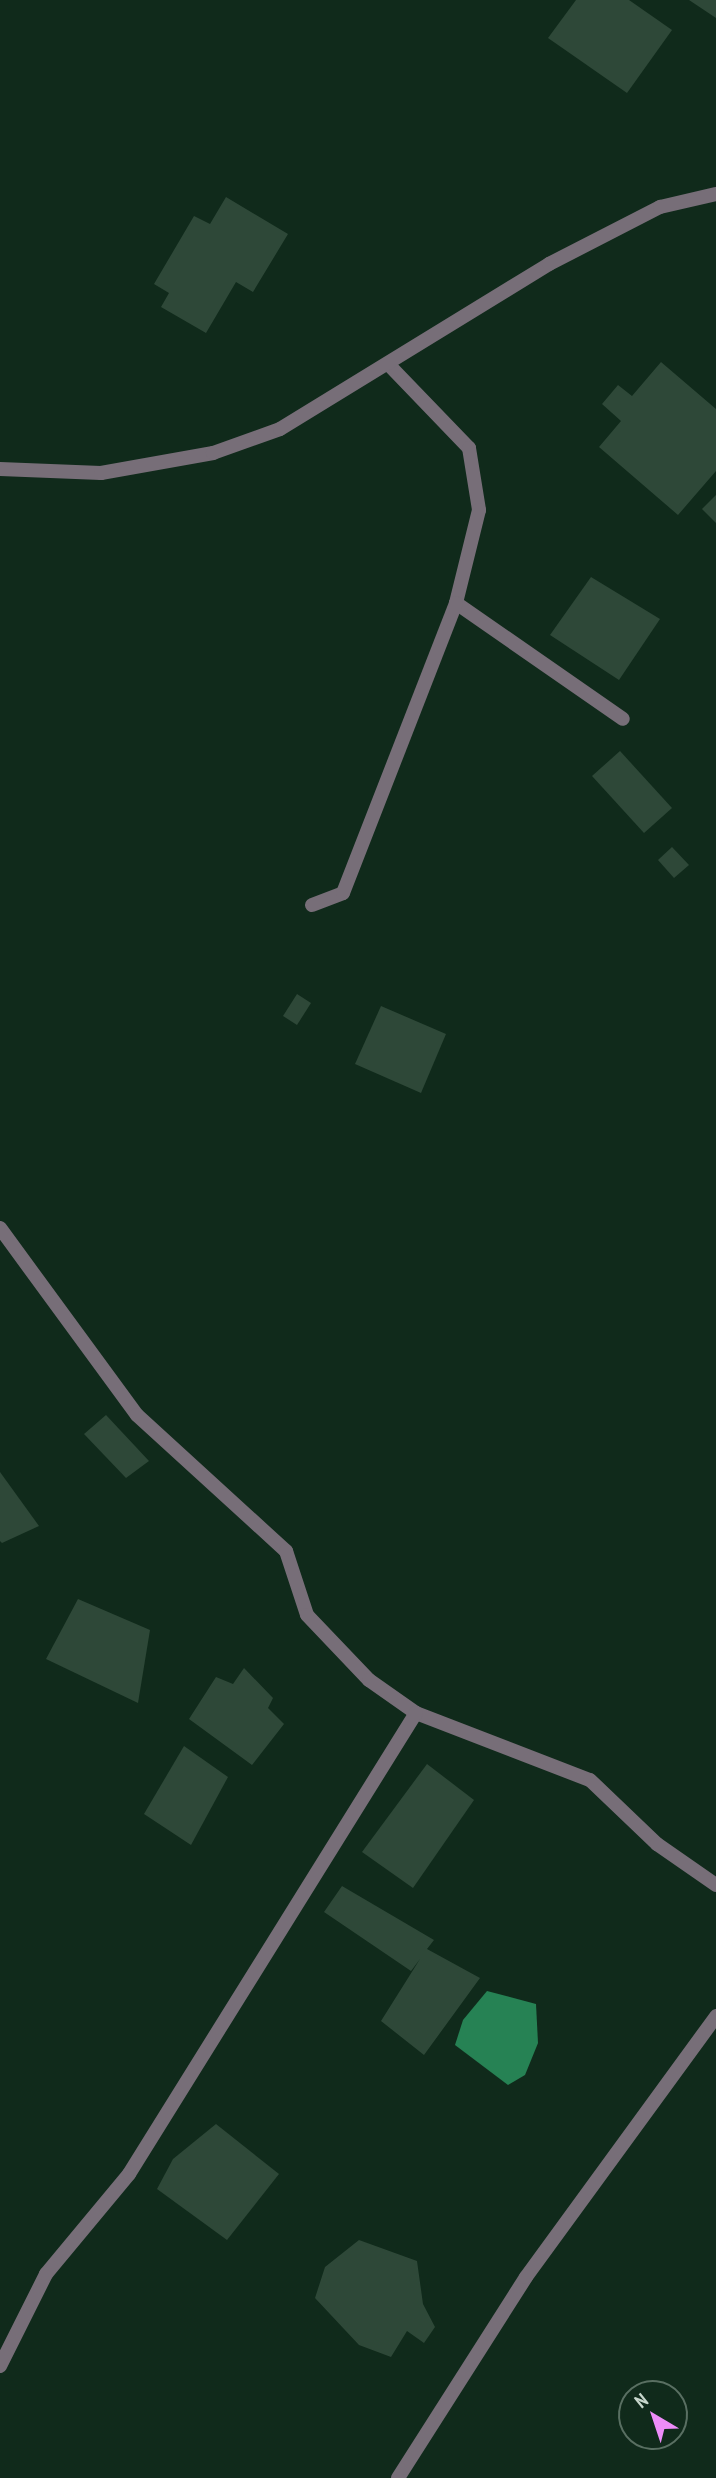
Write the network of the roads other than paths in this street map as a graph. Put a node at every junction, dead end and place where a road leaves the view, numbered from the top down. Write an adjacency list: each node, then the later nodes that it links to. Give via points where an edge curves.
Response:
1 (716, 194): 2 (street, via 660,207 549,264)
2 (390, 366): 3 (street, via 281,429 213,453 101,473); 4 (street, via 469,448 479,510)
3 (0, 469)
4 (456, 603): 5 (street); 6 (street, via 343,893)
5 (623, 719)
6 (312, 905)
7 (0, 1228): 8 (street, via 137,1415 286,1551 307,1615 369,1680)
8 (416, 1713): 9 (street, via 590,1780 657,1844); 11 (street, via 129,2174 46,2274)
9 (716, 1885)
10 (716, 2016): 12 (street, via 526,2277)
11 (0, 2366)
12 (398, 2478)

